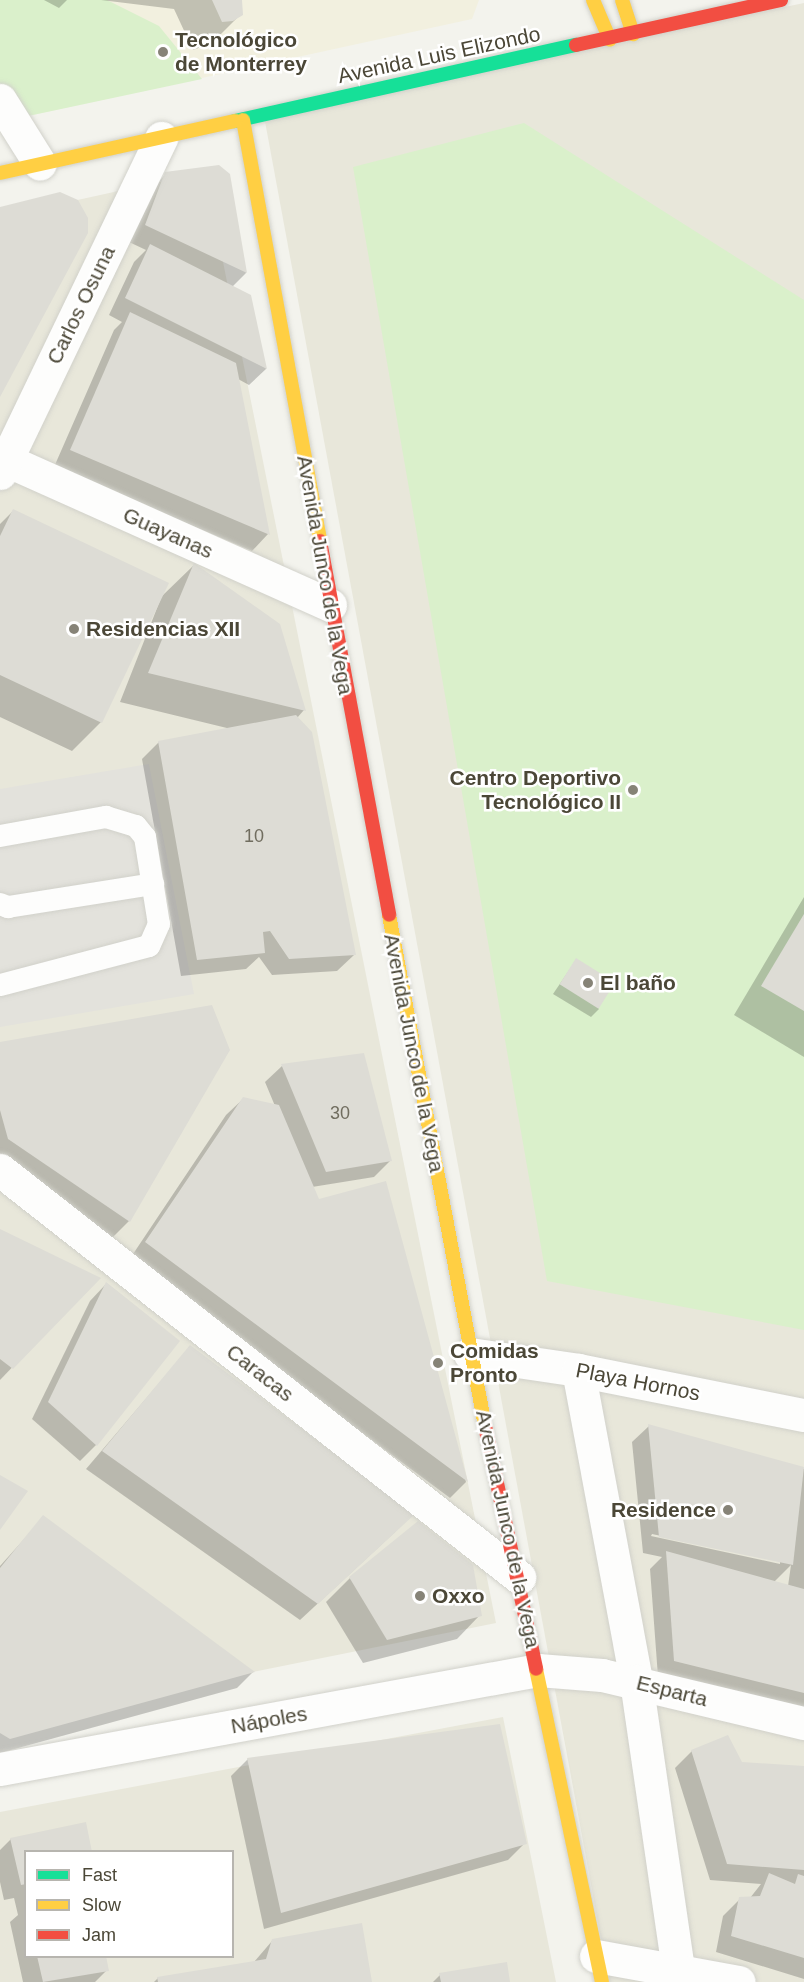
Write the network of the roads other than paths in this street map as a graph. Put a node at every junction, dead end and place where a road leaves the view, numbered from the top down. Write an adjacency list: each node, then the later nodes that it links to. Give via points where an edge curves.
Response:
1 (593, 0): 5 (street)
2 (622, 0): 4 (street)
3 (782, 0): 4 (street, Avenida Luis Elizondo)
4 (633, 34): 5 (street, Avenida Luis Elizondo)
5 (610, 40): 7 (street, Avenida Luis Elizondo)
6 (0, 99): 9 (street)
7 (243, 120): 8 (street, Avenida Luis Elizondo); 12 (street, Avenida Junco de la Vega)
8 (161, 138): 9 (street, Avenida Luis Elizondo); 11 (street, Carlos Osuna)
9 (40, 164): 10 (street, Avenida Luis Elizondo)
10 (0, 173)
11 (3, 466): 12 (street, Guayanas)
12 (330, 605): 18 (street, Avenida Junco de la Vega)
13 (0, 836): 14 (lane, via 106,817 123,820 145,837)
14 (153, 884): 15 (lane, via 8,906); 16 (lane, via 159,924 149,946)
15 (0, 904)
16 (0, 985)
17 (0, 1170): 21 (street, Caracas)
18 (470, 1354): 19 (street, Playa Hornos); 21 (street, Avenida Junco de la Vega)
19 (578, 1370): 20 (street, Playa Hornos); 23 (street)
20 (804, 1415)
21 (519, 1577): 22 (street, Avenida Junco de la Vega)
22 (538, 1670): 23 (street, Esparta); 25 (street, Nápoles); 26 (street, Avenida Junco de la Vega)
23 (636, 1681): 24 (street, Esparta); 27 (street)
24 (804, 1723)
25 (0, 1769)
26 (599, 1969): 27 (street)
27 (678, 1969): 28 (street)
28 (736, 1982)

